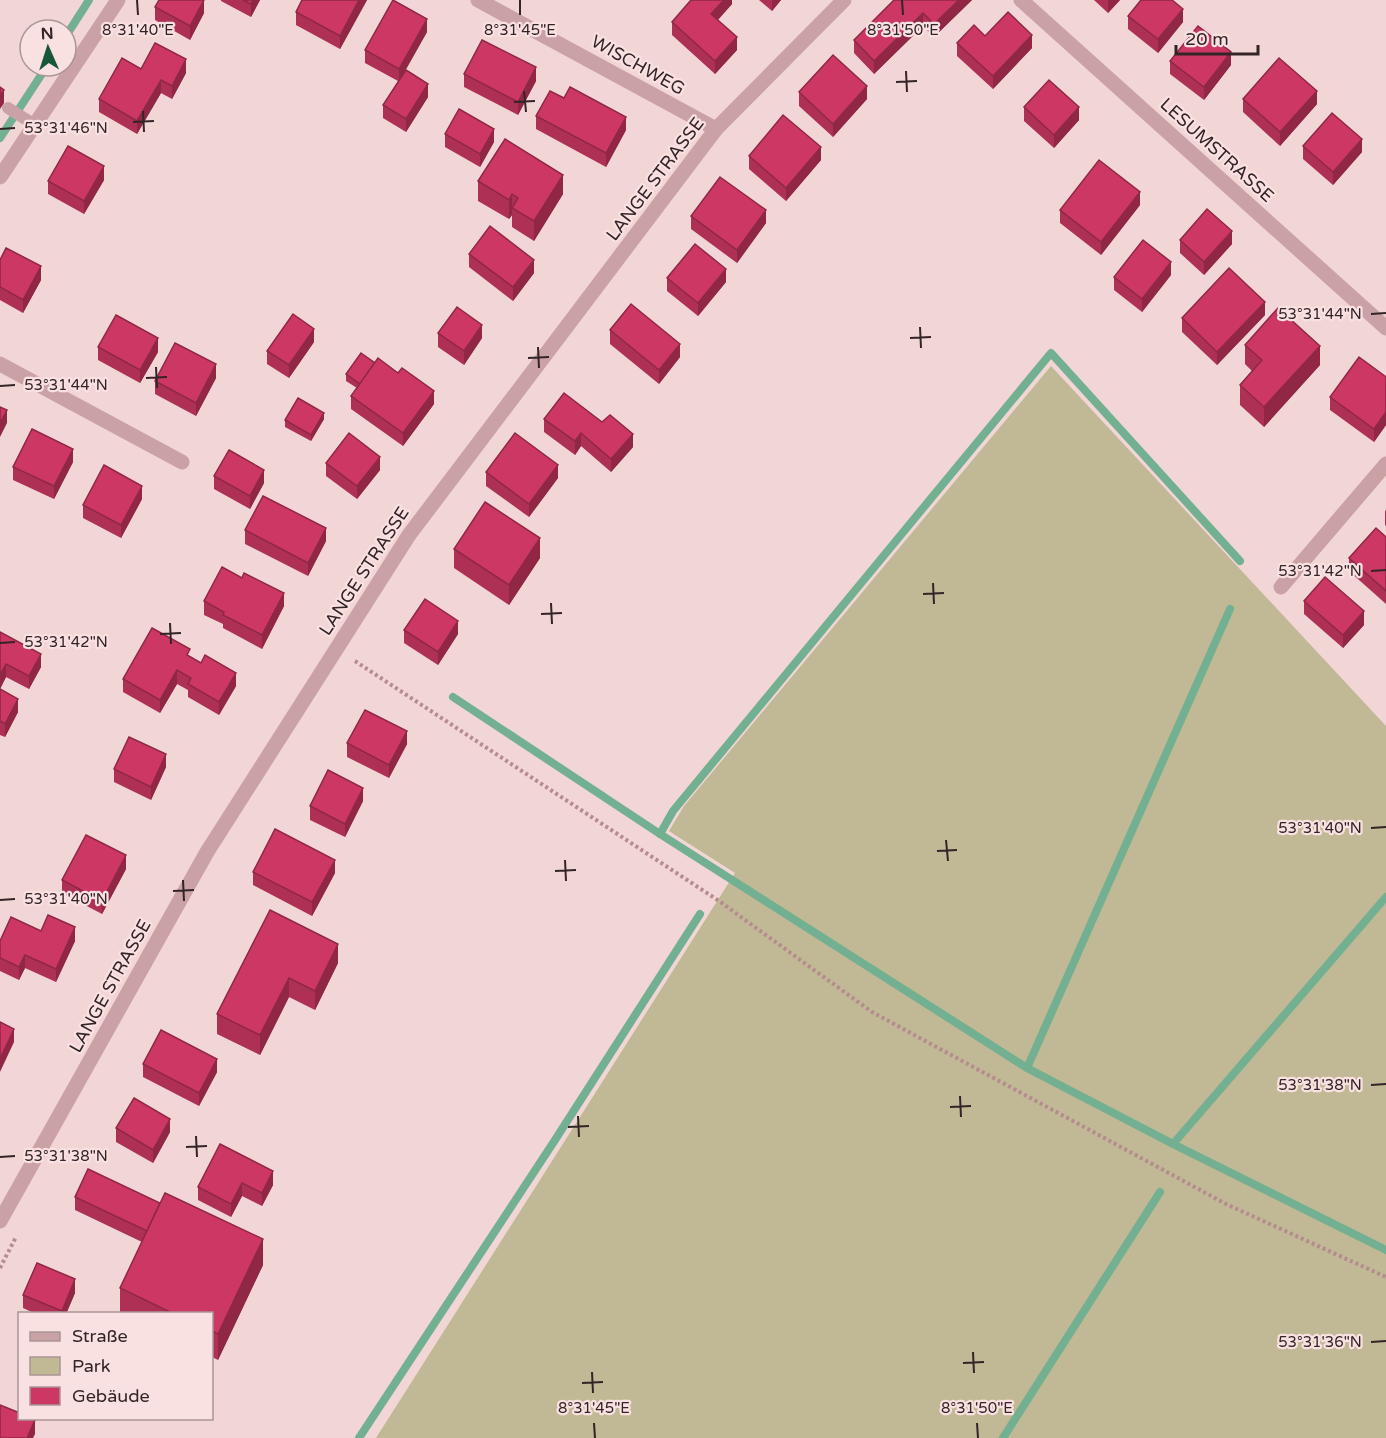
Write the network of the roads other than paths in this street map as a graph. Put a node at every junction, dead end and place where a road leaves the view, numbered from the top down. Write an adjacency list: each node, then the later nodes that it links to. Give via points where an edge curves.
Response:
1 (118, 0): 6 (street)
2 (478, 0): 7 (street, WISCHWEG)
3 (844, 0): 7 (street, LANGE STRASSE)
4 (1021, 0): 9 (street, LESUMSTRASSE)
5 (8, 108): 6 (lane)
6 (35, 125): 8 (street)
7 (716, 129): 14 (street, LANGE STRASSE, via 409,535 207,852)
8 (0, 177)
9 (1386, 328)
10 (0, 364): 11 (street)
11 (182, 462)
12 (1386, 464): 13 (street)
13 (1281, 587)
14 (0, 1221)

